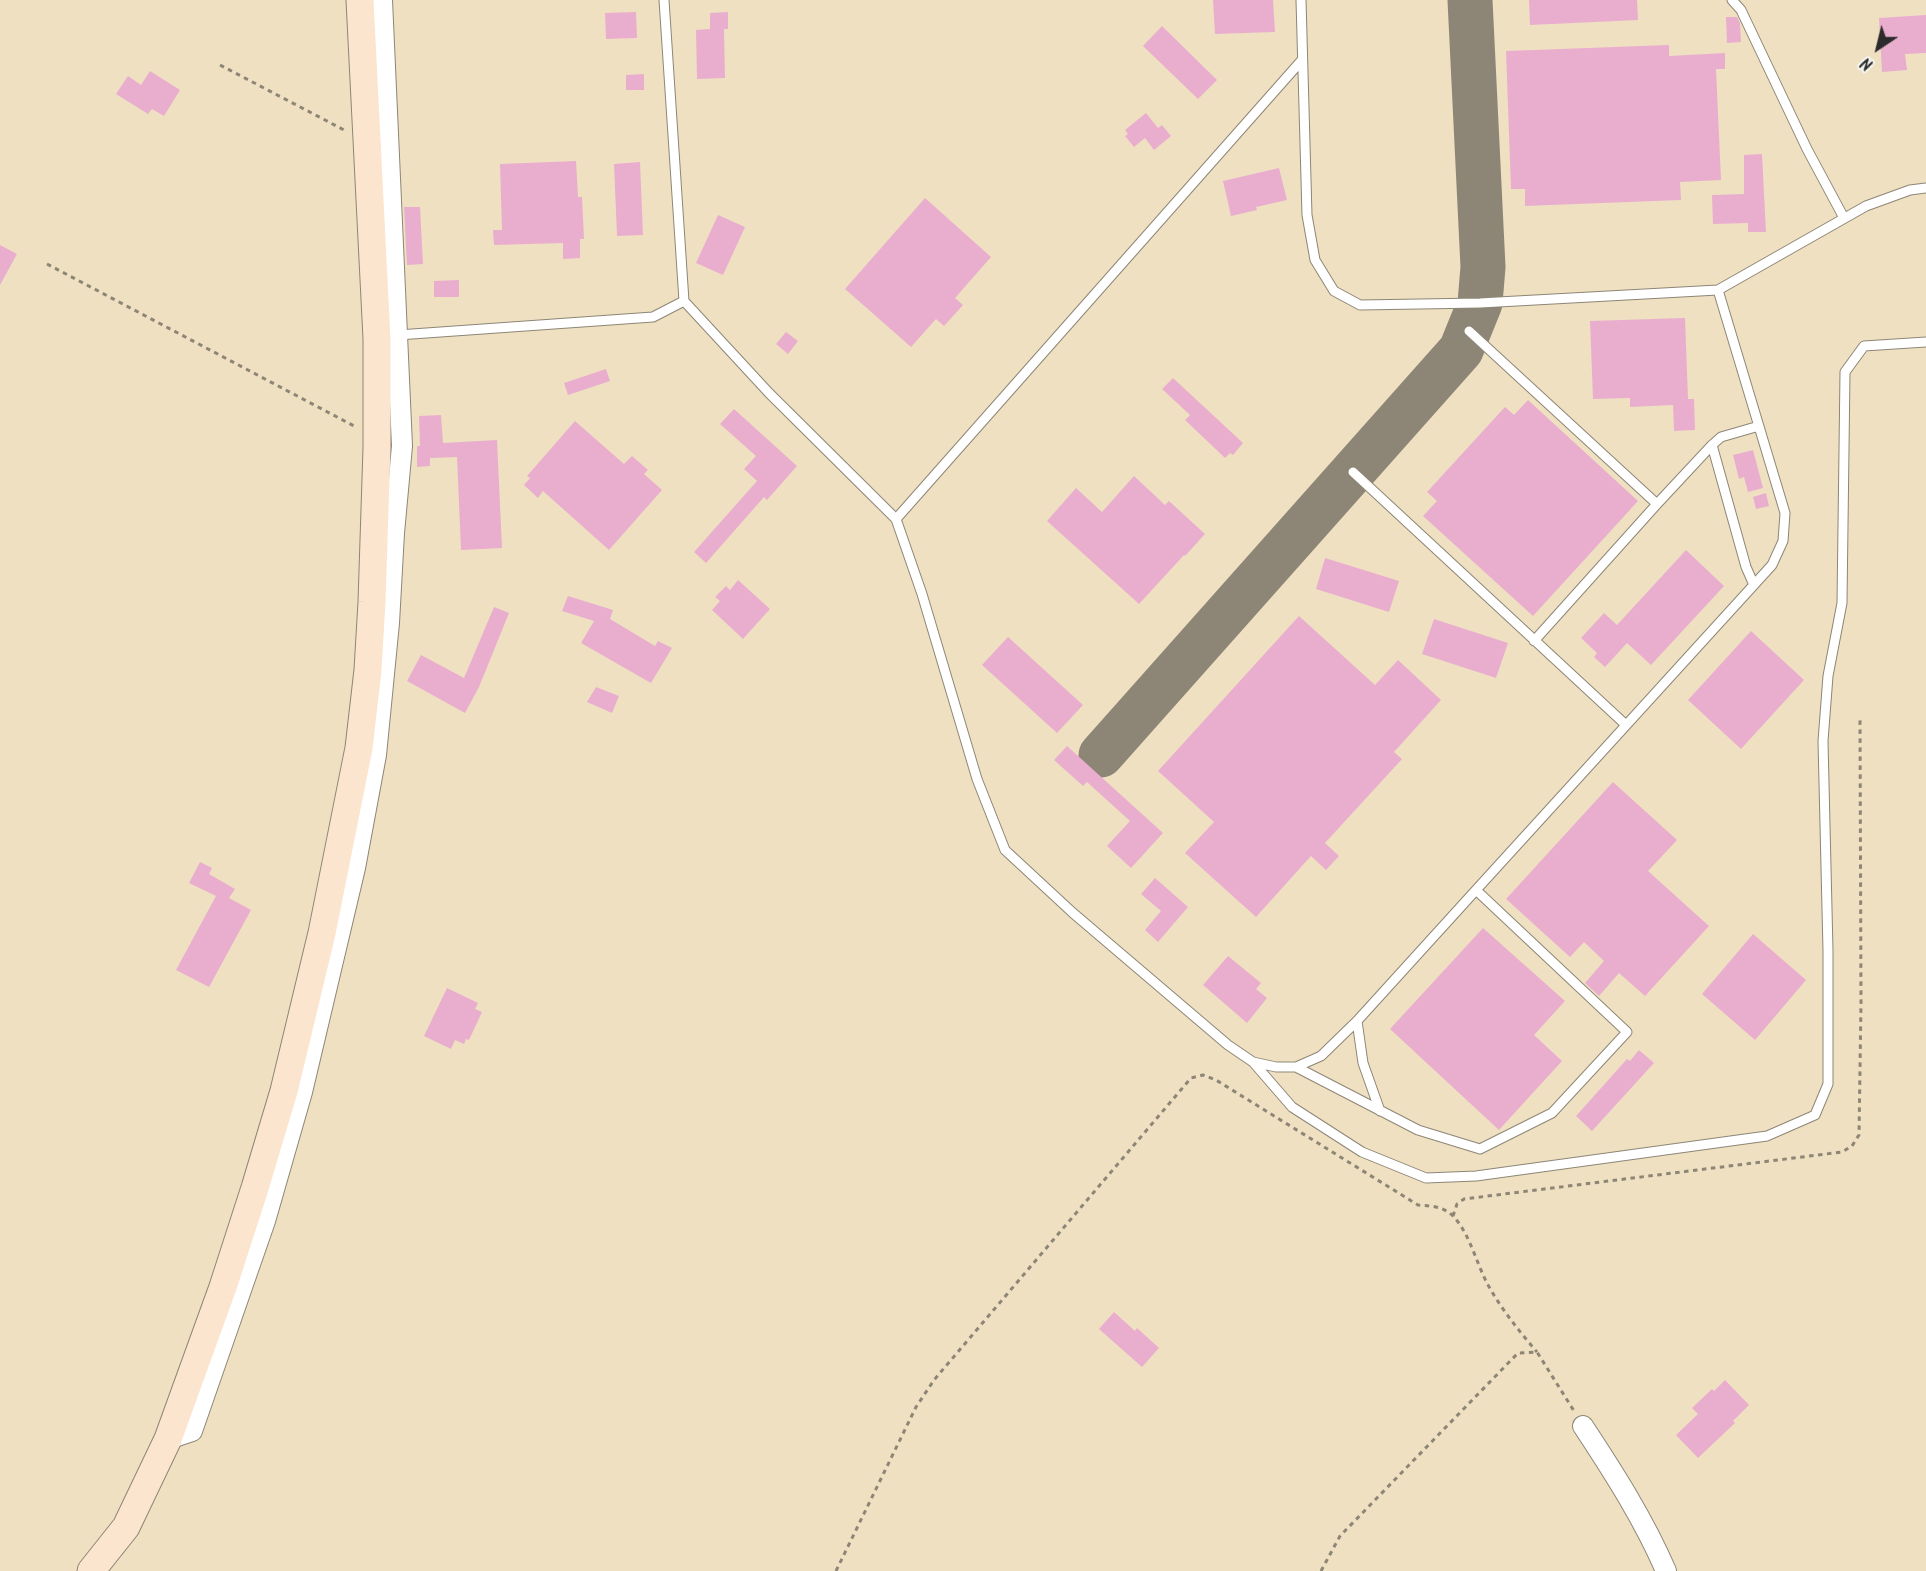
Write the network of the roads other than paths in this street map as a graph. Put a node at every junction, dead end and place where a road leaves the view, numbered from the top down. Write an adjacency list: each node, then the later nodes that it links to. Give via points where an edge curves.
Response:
1 (360, 0): 28 (main road, via 377,339 377,435 372,602 359,748 322,933 284,1091 223,1287)
2 (382, 0): 12 (street)
3 (663, 0): 10 (lane)
4 (1301, 0): 6 (lane)
5 (1732, 0): 8 (lane, via 1741,10)
6 (1302, 60): 9 (lane, via 1307,215 1315,260 1334,291 1342,296 1360,305 1480,303); 18 (lane)
7 (1926, 188): 8 (lane, via 1866,206)
8 (1844, 218): 9 (lane)
9 (1718, 290): 14 (lane)
10 (684, 301): 12 (lane, via 653,317); 18 (lane, via 769,393)
11 (1469, 330): 17 (lane)
12 (398, 335): 28 (street, via 402,446 389,623 376,755 355,868 302,1092 265,1221 192,1431)
13 (1926, 342): 24 (lane, via 1864,346 1845,372 1842,603 1828,676 1823,741 1828,1084 1815,1115 1767,1136 1476,1176 1426,1178 1362,1152 1292,1107)
14 (1759, 426): 15 (lane, via 1721,437); 19 (lane, via 1785,513 1784,541 1772,565)
15 (1712, 446): 17 (lane); 19 (lane)
16 (1353, 472): 20 (lane)
17 (1657, 504): 20 (lane)
18 (896, 519): 24 (lane, via 977,779 1005,850 1073,913)
19 (1754, 585): 21 (lane)
20 (1534, 641): 21 (lane)
21 (1626, 725): 22 (lane)
22 (1476, 890): 23 (lane); 26 (lane, via 1628,1032 1552,1113 1480,1149 1418,1130)
23 (1357, 1022): 25 (lane, via 1320,1056); 26 (lane, via 1363,1063)
24 (1253, 1062): 25 (lane)
25 (1296, 1067): 26 (lane)
26 (1380, 1111)
27 (1583, 1426): 32 (street, via 1621,1484)
28 (168, 1438): 29 (main road)
29 (126, 1527): 30 (main road); 31 (main road)
30 (91, 1571)
31 (105, 1571)
32 (1666, 1571)

